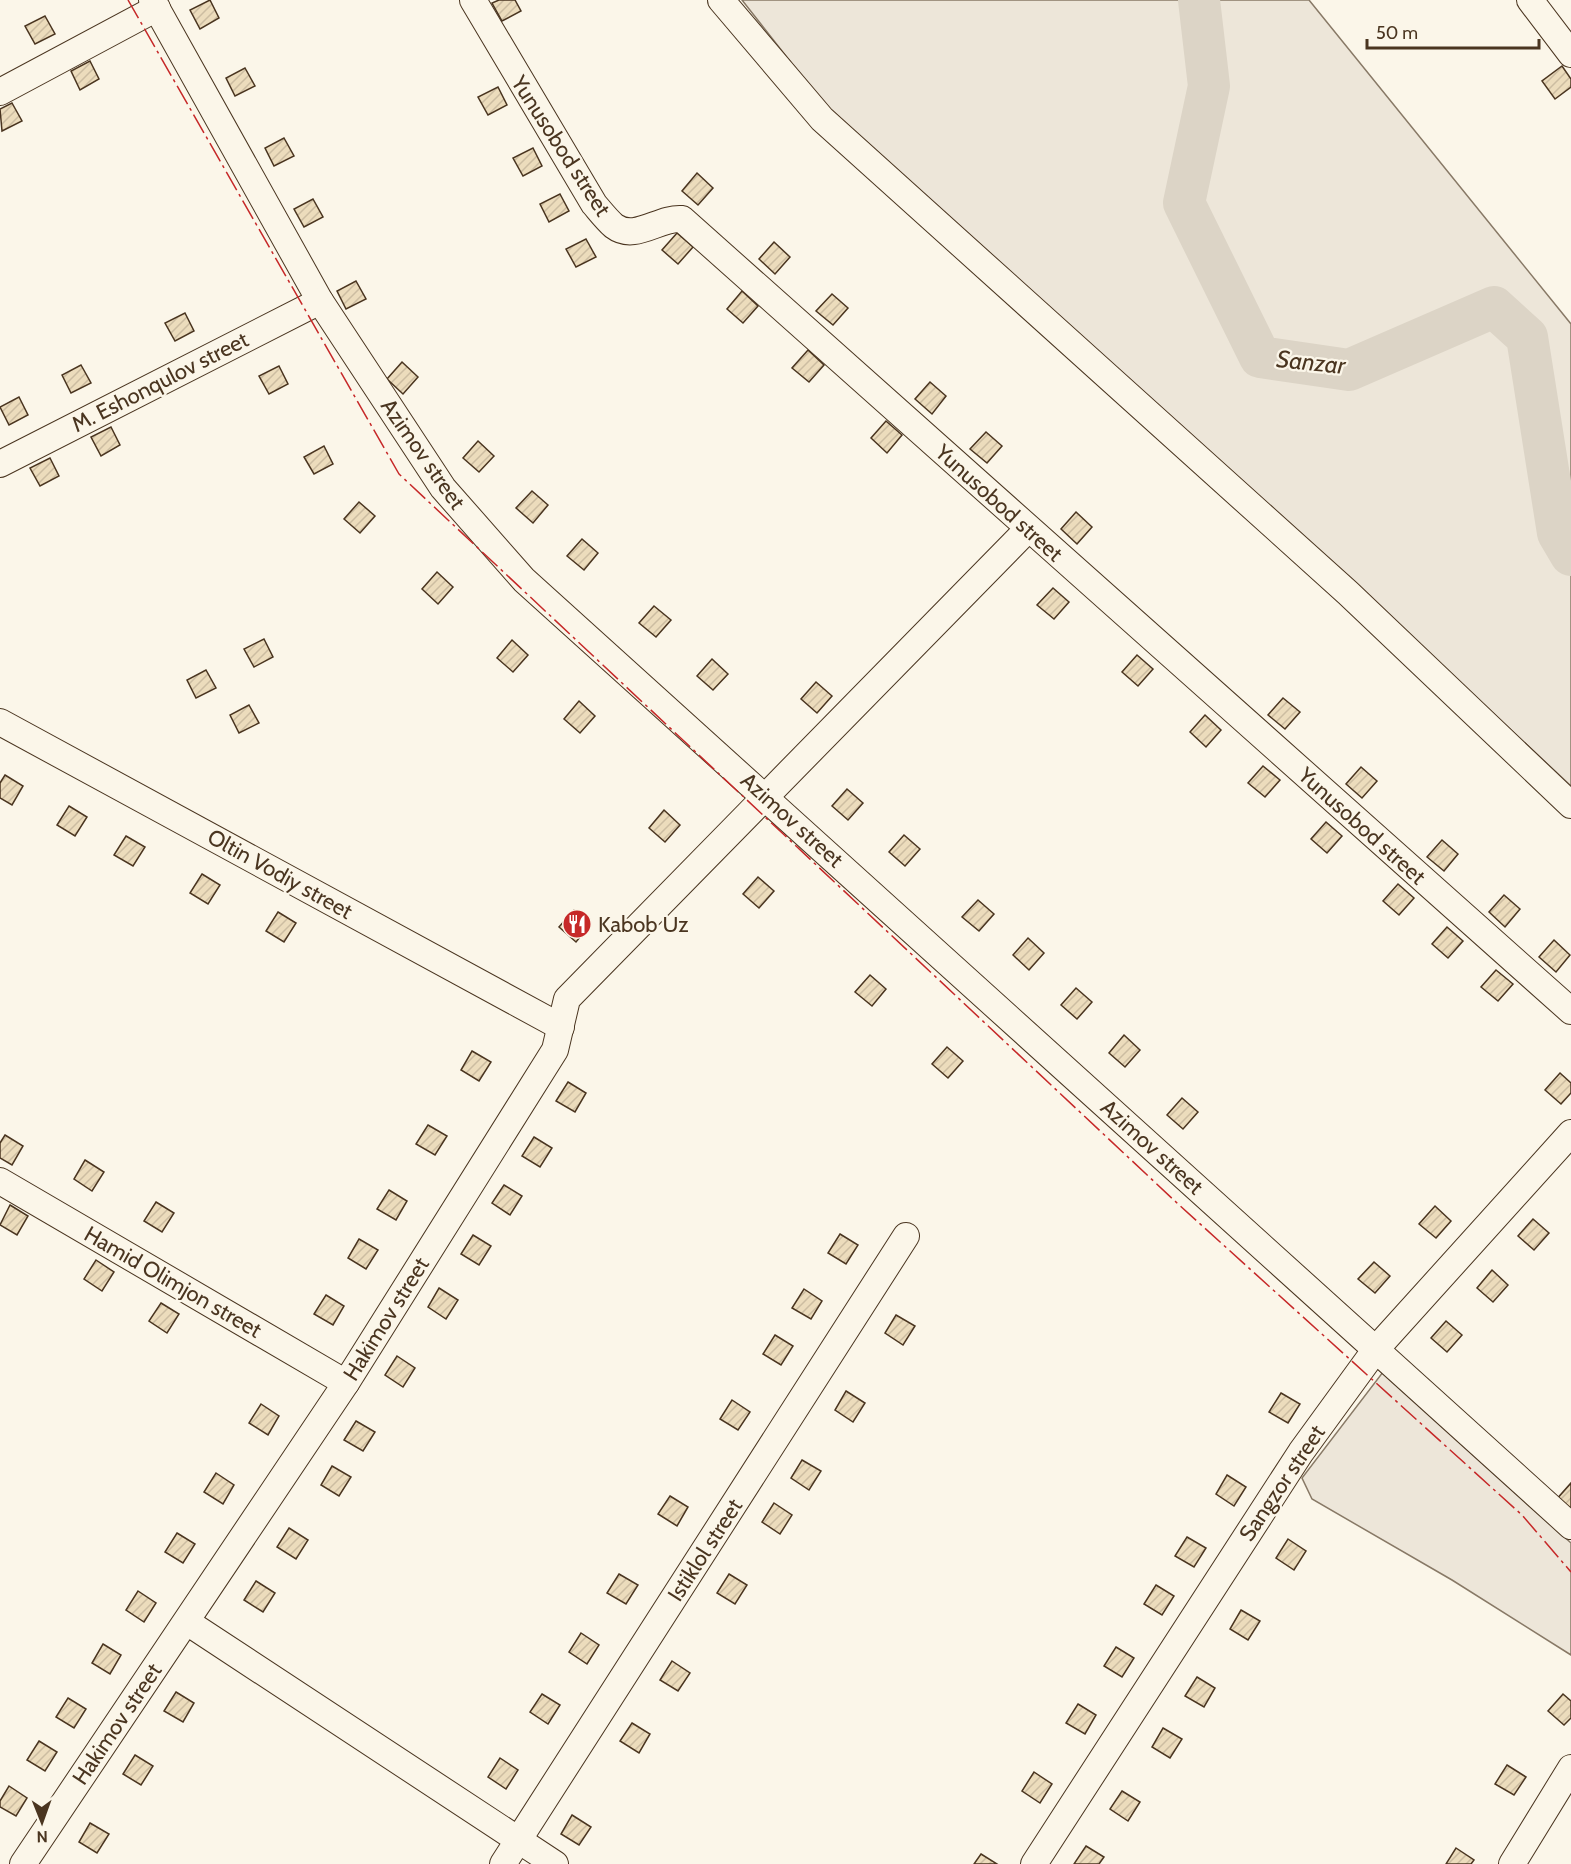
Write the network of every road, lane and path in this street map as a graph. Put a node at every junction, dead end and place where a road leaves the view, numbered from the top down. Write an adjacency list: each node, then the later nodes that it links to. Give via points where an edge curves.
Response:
1 (473, 0): 9 (street, Yunusobod street, via 594,204 615,227 632,232 672,218 682,219)
2 (721, 0): 12 (street, via 822,119 1348,593)
3 (1530, 0): 5 (street)
4 (155, 4): 6 (street); 7 (street, Azimov street)
5 (1571, 54)
6 (0, 92)
7 (320, 301): 8 (street, M. Eshonqulov street); 11 (street, Azimov street, via 443,488 524,580)
8 (0, 464)
9 (1028, 529): 11 (street, Hakimov street); 13 (street, Yunusobod street)
10 (0, 722): 14 (street, Oltin Vodiy street)
11 (765, 795): 14 (street, Hakimov street, via 567,999); 18 (street, Azimov street)
12 (1571, 805)
13 (1571, 1011)
14 (561, 1027): 19 (street, Hakimov street, via 555,1050)
15 (1571, 1133): 18 (street, Sangzor street)
16 (0, 1181): 19 (street, Hamid Olimjon street)
17 (906, 1236): 23 (street, Istiklol street)
18 (1376, 1349): 20 (street, Azimov street); 27 (street, Sangzor street, via 1301,1452)
19 (346, 1383): 21 (street, Hakimov street)
20 (1571, 1527)
21 (187, 1622): 23 (street); 24 (street, Hakimov street)
22 (1571, 1768): 28 (street)
23 (519, 1840): 25 (street, Istiklol street); 26 (street)
24 (23, 1864)
25 (503, 1864)
26 (555, 1864)
27 (1034, 1864)
28 (1512, 1864)

